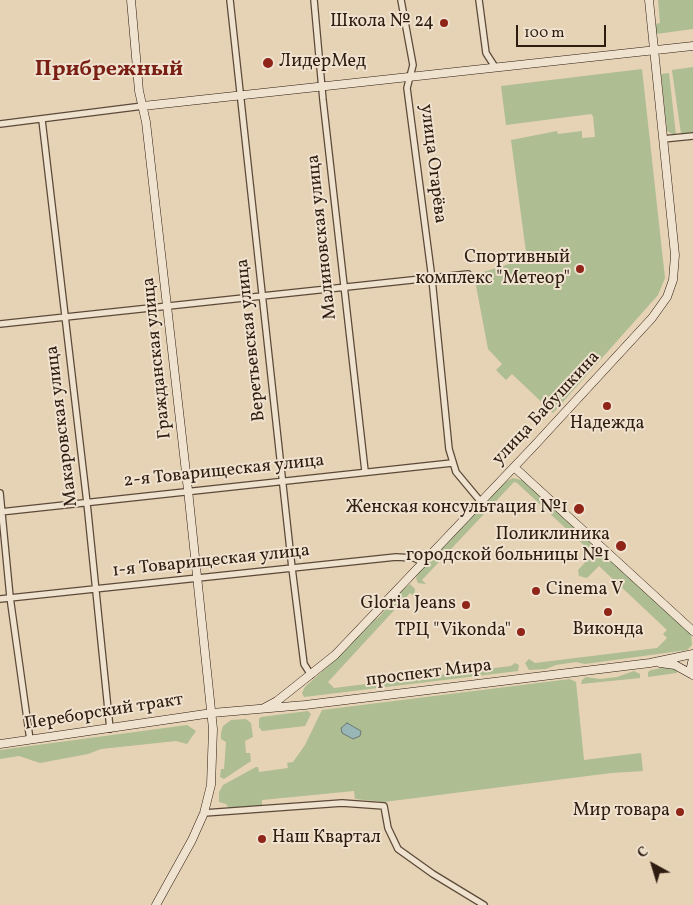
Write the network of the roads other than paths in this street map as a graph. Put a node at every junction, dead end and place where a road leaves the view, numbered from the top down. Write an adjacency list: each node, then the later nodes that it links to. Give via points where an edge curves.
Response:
1 (130, 0): 13 (main road, Гражданская улица)
2 (230, 0): 12 (street, Веретьевская улица)
3 (314, 0): 11 (street, Малиновская улица)
4 (401, 0): 10 (street, улица Огарёва, via 413,65)
5 (479, 0): 9 (street, via 486,53)
6 (649, 0): 8 (main road, улица Бабушкина)
7 (693, 46): 8 (main road)
8 (653, 50): 9 (main road); 17 (main road, улица Бабушкина)
9 (496, 68): 10 (main road)
10 (411, 77): 11 (main road); 19 (street, улица Огарёва, via 408,90)
11 (322, 86): 12 (main road); 20 (street, Малиновская улица)
12 (240, 95): 13 (main road); 21 (street, Веретьевская улица)
13 (143, 106): 14 (street); 22 (main road, Гражданская улица)
14 (42, 120): 15 (street); 23 (street, Макаровская улица)
15 (0, 124)
16 (693, 136): 17 (street)
17 (663, 139): 26 (main road, улица Бабушкина, via 675,255 670,292 652,318)
18 (468, 274): 19 (street)
19 (432, 279): 20 (street); 25 (street, улица Огарёва)
20 (344, 288): 21 (street); 27 (street, Малиновская улица)
21 (264, 298): 22 (street); 28 (street, Веретьевская улица)
22 (168, 308): 23 (street); 29 (main road, Гражданская улица)
23 (65, 318): 24 (street); 32 (street, Макаровская улица)
24 (0, 324)
25 (452, 462): 27 (street, 2-я Товарищеская улица); 31 (street, улица Огарёва, via 462,482)
26 (514, 467): 31 (main road, улица Бабушкина); 40 (main road)
27 (366, 471): 28 (street, 2-я Товарищеская улица)
28 (282, 481): 29 (street, 2-я Товарищеская улица); 35 (street, Веретьевская улица)
29 (188, 490): 32 (street, 2-я Товарищеская улица); 36 (main road, Гражданская улица)
30 (0, 493): 33 (street)
31 (481, 502): 34 (main road, улица Бабушкина)
32 (87, 503): 33 (street, 2-я Товарищеская улица); 37 (street, Макаровская улица)
33 (1, 512): 38 (street)
34 (424, 562): 35 (street, 1-я Товарищеская улица, via 396,557); 45 (main road, улица Бабушкина)
35 (292, 568): 36 (street, 1-я Товарищеская улица); 45 (street, Веретьевская улица, via 304,664)
36 (198, 578): 37 (street, 1-я Товарищеская улица); 49 (main road, Гражданская улица)
37 (95, 589): 38 (street, 1-я Товарищеская улица); 50 (street, Макаровская улица)
38 (10, 597): 39 (street, 1-я Товарищеская улица); 51 (street)
39 (0, 599)
40 (693, 631)
41 (693, 654): 43 (main road, проспект Мира)
42 (693, 658): 44 (main road)
43 (650, 663): 44 (main road, проспект Мира, via 675,665); 47 (main road, проспект Мира)
44 (693, 675)
45 (311, 676): 46 (main road, улица Бабушкина)
46 (302, 682): 47 (main road, via 293,698); 48 (main road, улица Бабушкина)
47 (305, 705): 48 (main road, проспект Мира)
48 (264, 708): 49 (main road, проспект Мира)
49 (212, 713): 50 (main road, Переборский тракт); 53 (main road, Гражданская улица, via 213,766)
50 (110, 729): 51 (main road, Переборский тракт)
51 (30, 740): 52 (main road, Переборский тракт)
52 (0, 744)
53 (204, 813): 54 (main road, Гражданская улица); 55 (street, via 342,803 384,806 388,828 398,849)
54 (156, 905)
55 (484, 905)

